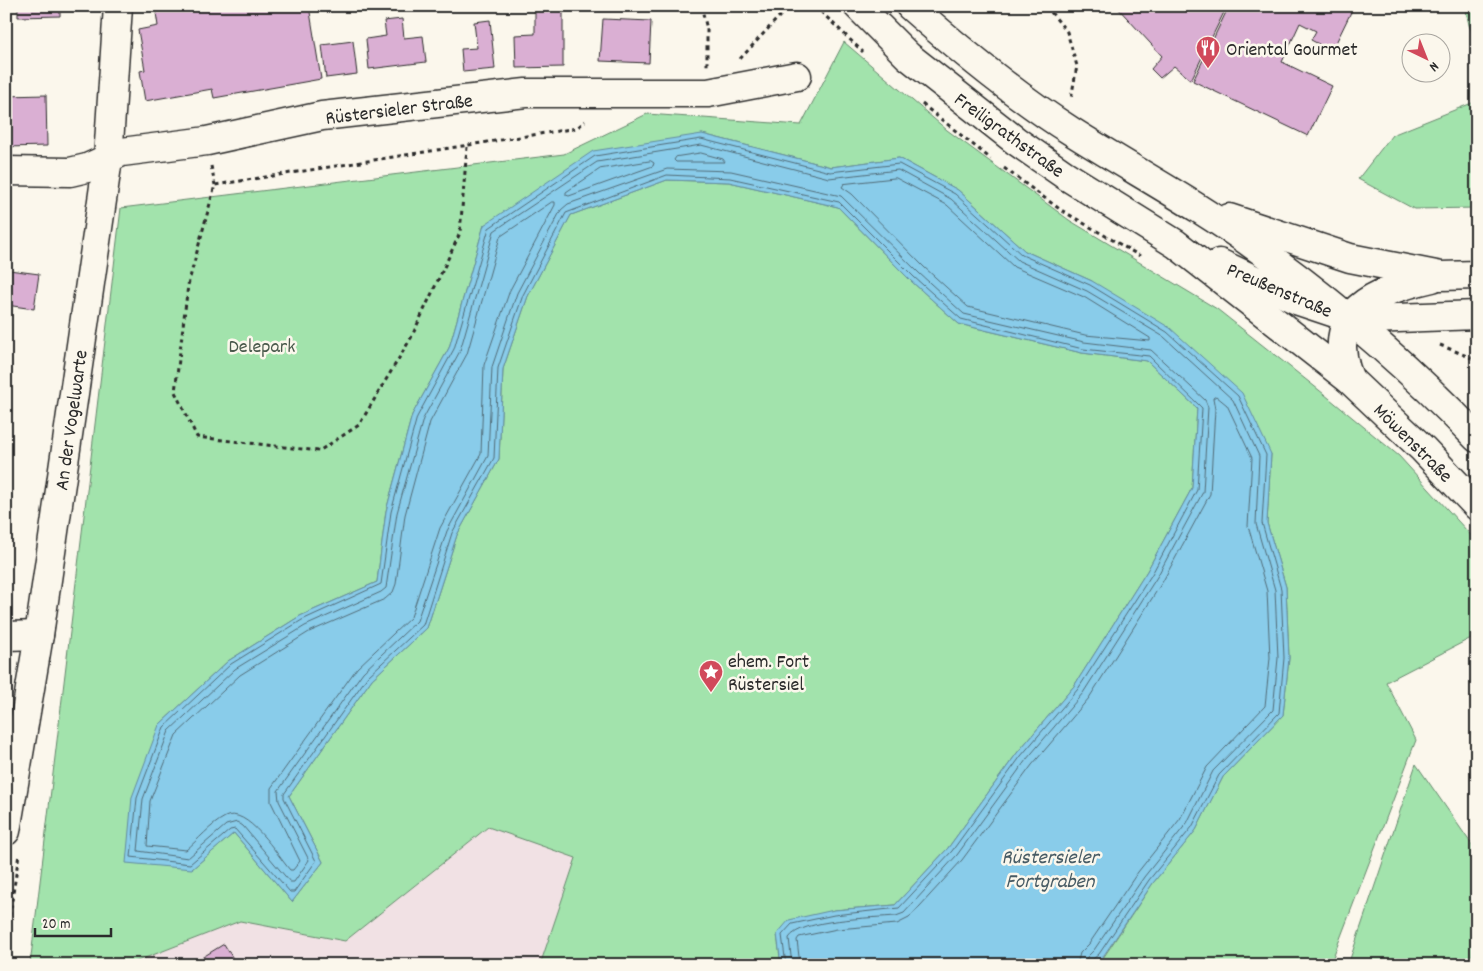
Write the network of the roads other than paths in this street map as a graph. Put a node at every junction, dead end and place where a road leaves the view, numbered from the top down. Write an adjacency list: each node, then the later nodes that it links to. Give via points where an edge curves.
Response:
1 (118, 6): 5 (street, An der Vogelwarte)
2 (858, 6): 8 (street, Freiligrathstraße, via 908,56 1016,141)
3 (910, 6): 7 (street, Freiligrathstraße, via 974,61 1070,130)
4 (797, 76): 5 (street, Rüstersieler Straße, via 708,93 526,93 322,116 207,141 138,149)
5 (108, 159): 6 (street, Rüstersieler Straße, via 70,172); 16 (street, An der Vogelwarte)
6 (6, 171)
7 (1200, 209): 10 (street, via 1350,258); 12 (street)
8 (1176, 244): 12 (street, Preußenstraße, via 1299,301); 13 (street, Möwenstraße)
9 (1477, 275): 10 (street)
10 (1441, 276): 12 (street, Möwenstraße, via 1380,293)
11 (1477, 315): 12 (street, Preußenstraße)
12 (1350, 318): 13 (street, Möwenstraße, via 1342,340 1342,354); 14 (street, via 1412,372)
13 (1350, 380): 15 (street, Möwenstraße)
14 (1477, 438)
15 (1477, 506)
16 (39, 635): 17 (street); 18 (street, An der Vogelwarte)
17 (6, 636)
18 (6, 832)

